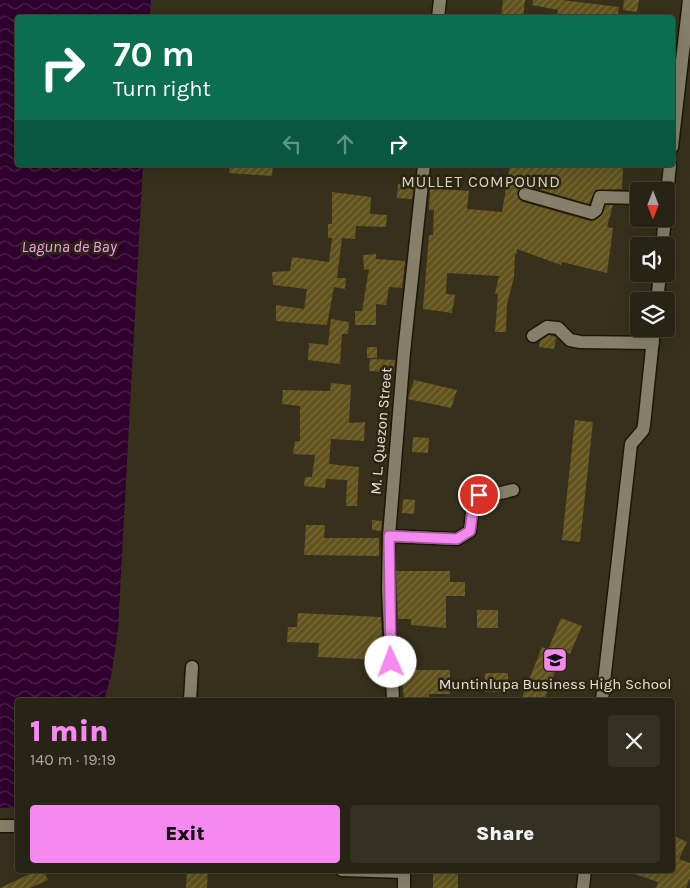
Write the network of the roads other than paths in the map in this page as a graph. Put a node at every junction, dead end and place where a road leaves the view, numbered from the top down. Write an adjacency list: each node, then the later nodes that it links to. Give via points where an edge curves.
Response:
1 (440, 0): 3 (street)
2 (689, 0): 4 (street)
3 (438, 15)
4 (675, 121)
5 (424, 167): 14 (street, M. L. Quezon Street)
6 (670, 167): 7 (street)
7 (668, 182)
8 (525, 194): 9 (street, via 592,213 600,196)
9 (630, 198)
10 (532, 336): 12 (street, via 547,326 558,328 570,340 580,342)
11 (653, 337): 12 (street)
12 (653, 344): 18 (street, via 643,430 631,444)
13 (513, 490): 14 (street, via 479,495 474,502 470,531 457,539)
14 (389, 536): 17 (street, M. L. Quezon Street)
15 (192, 667): 16 (street)
16 (190, 698)
17 (392, 698)
18 (602, 698)
19 (0, 826): 20 (street)
20 (15, 826)
21 (404, 873): 23 (street)
22 (585, 873): 24 (street)
23 (404, 888)
24 (584, 888)

